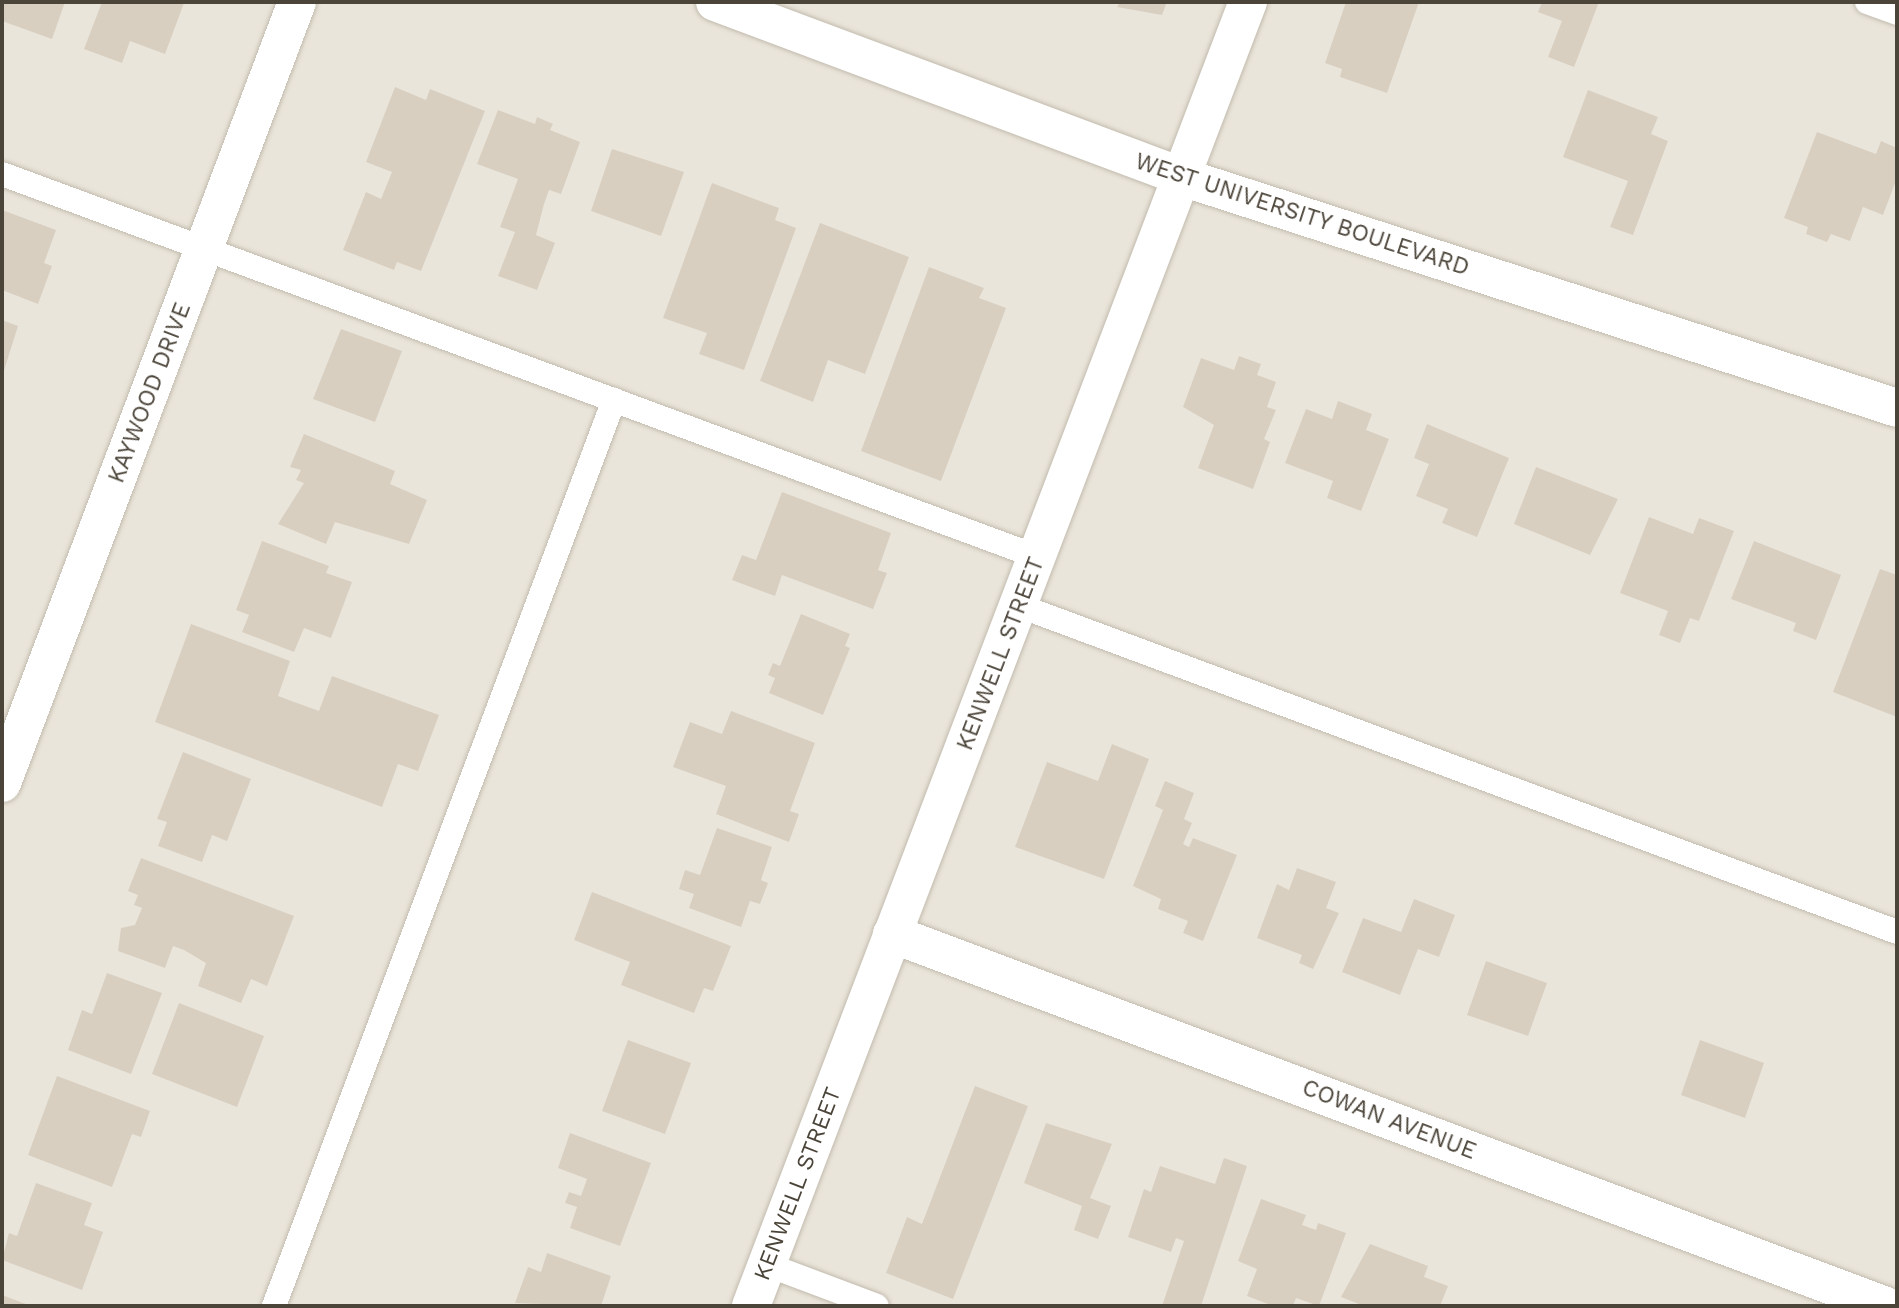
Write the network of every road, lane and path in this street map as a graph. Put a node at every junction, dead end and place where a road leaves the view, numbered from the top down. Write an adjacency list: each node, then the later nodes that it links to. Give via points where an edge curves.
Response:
1 (297, 2): 8 (street, KAYWOOD DRIVE)
2 (715, 2): 7 (street, WEST UNIVERSITY BOULEVARD)
3 (1248, 2): 7 (street, KENWELL STREET)
4 (1867, 2): 5 (lane)
5 (1897, 13)
6 (2, 174): 8 (lane)
7 (1182, 177): 10 (street, WEST UNIVERSITY BOULEVARD); 11 (street, KENWELL STREET)
8 (205, 247): 9 (lane); 13 (street, KAYWOOD DRIVE)
9 (614, 400): 11 (lane); 17 (lane)
10 (1897, 408)
11 (1038, 557): 12 (street, KENWELL STREET)
12 (1020, 606): 14 (lane); 15 (street, KENWELL STREET)
13 (2, 783)
14 (1897, 932)
15 (892, 934): 16 (street, KENWELL STREET); 20 (street, COWAN AVENUE)
16 (768, 1265): 18 (street, KENWELL STREET); 19 (lane)
17 (274, 1306)
18 (751, 1306)
19 (877, 1306)
20 (1886, 1306)

